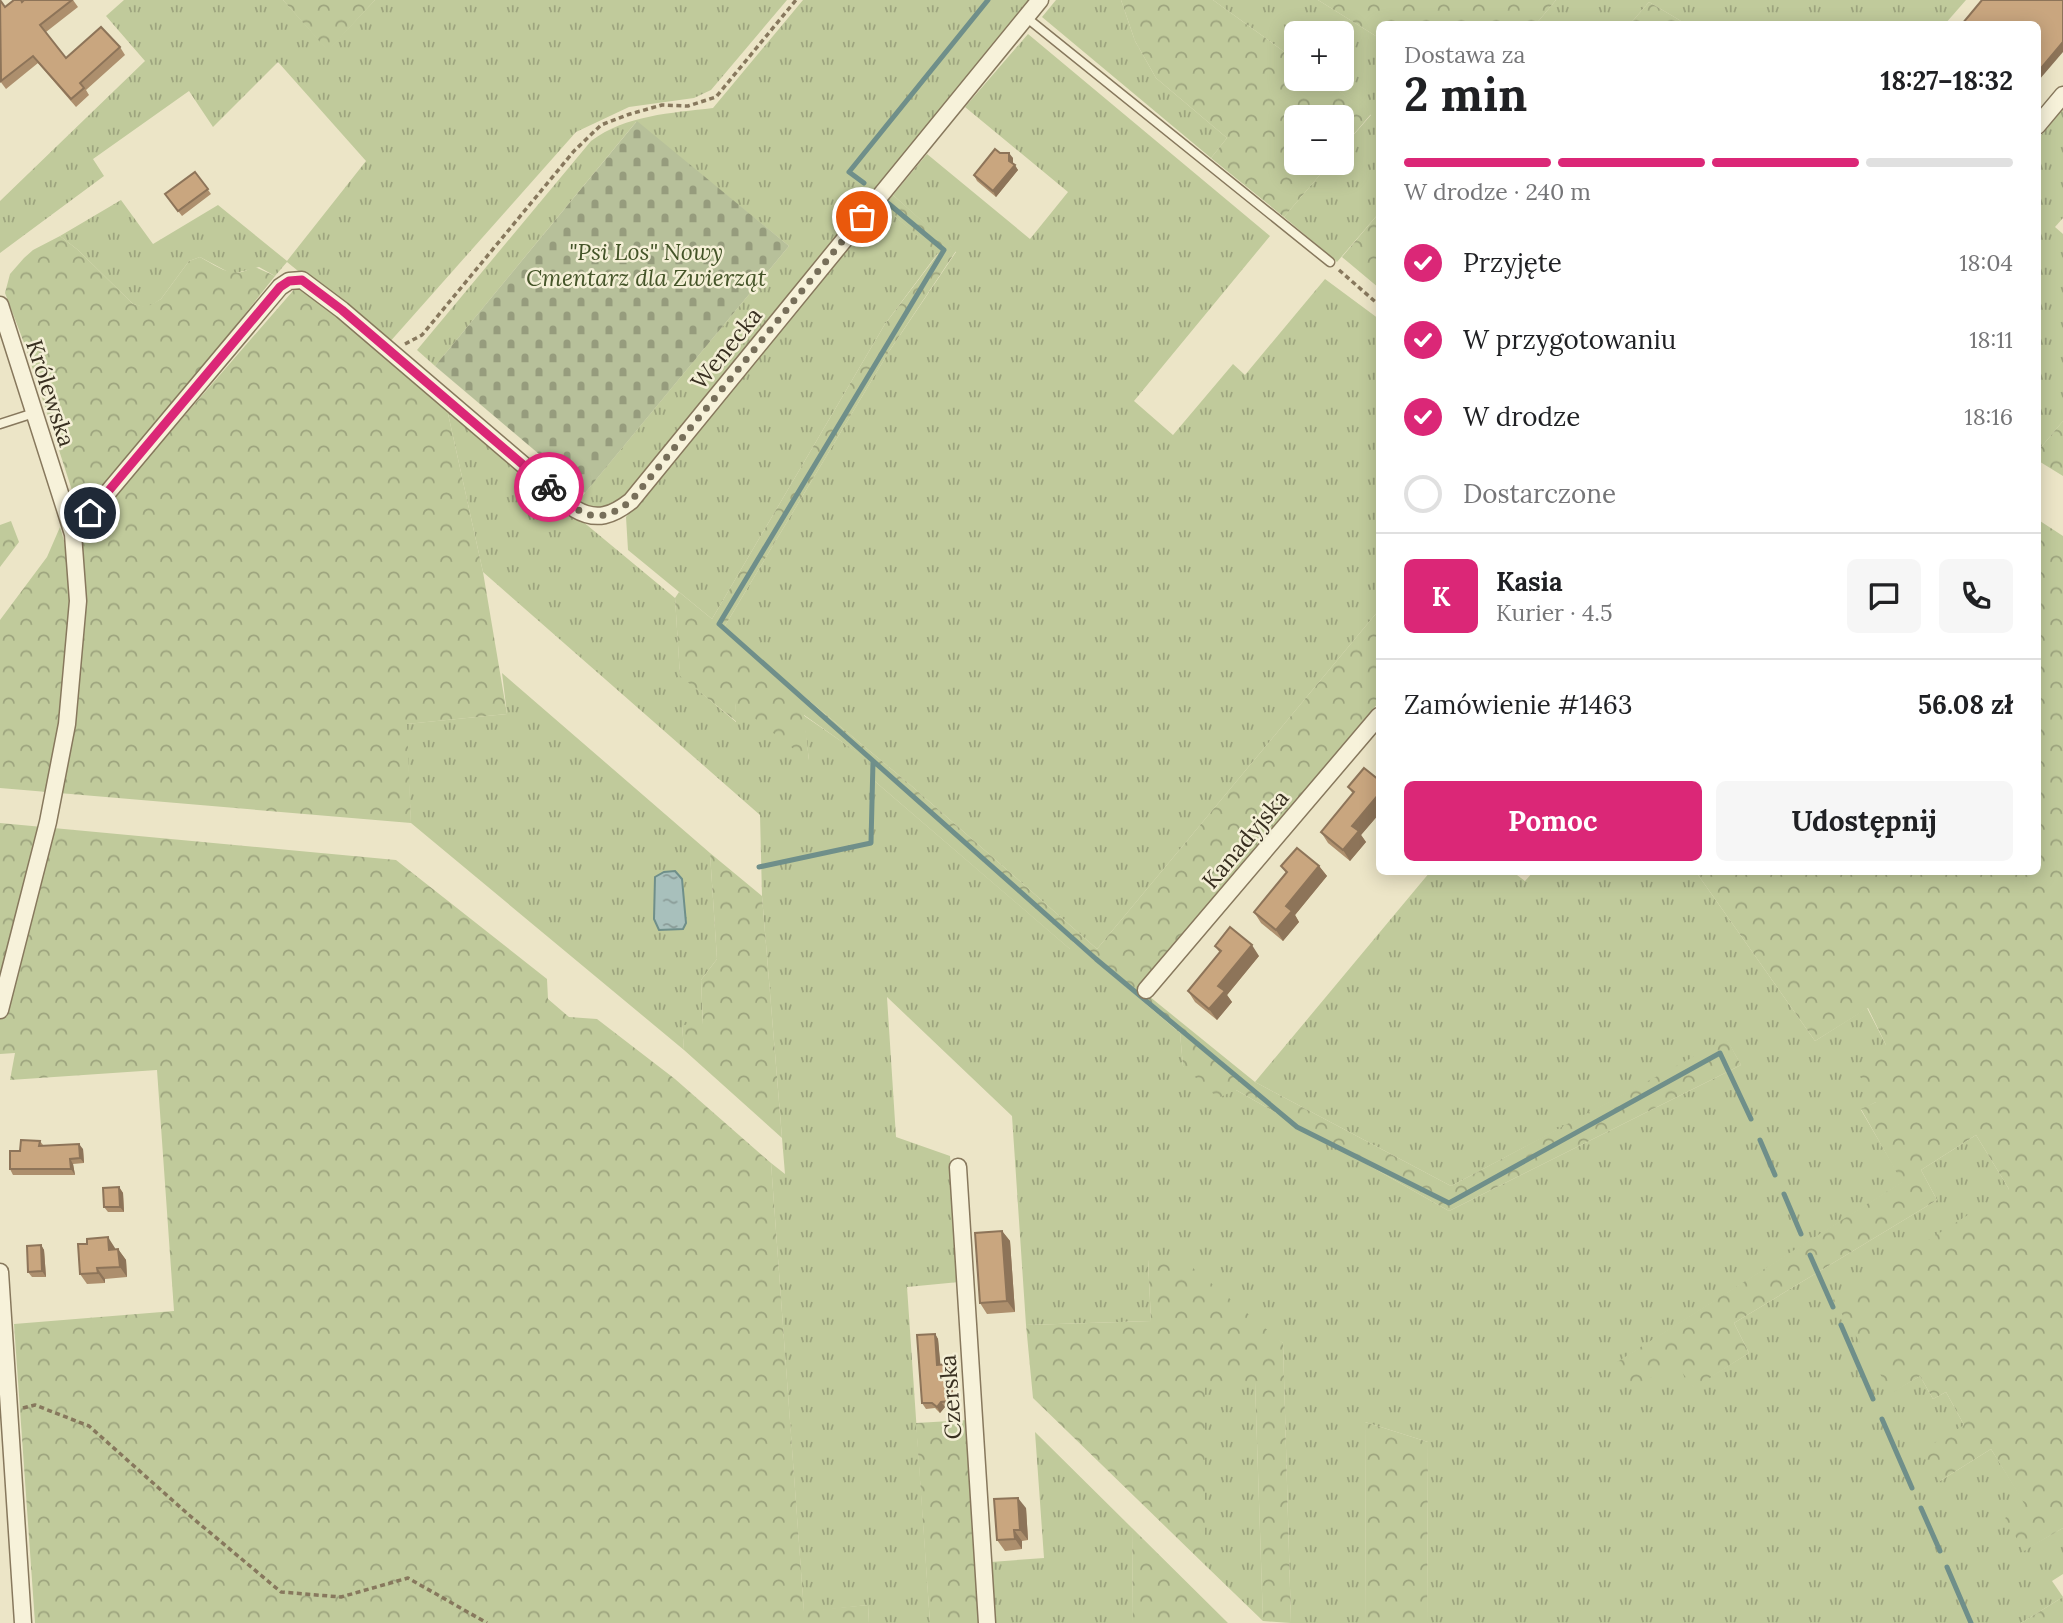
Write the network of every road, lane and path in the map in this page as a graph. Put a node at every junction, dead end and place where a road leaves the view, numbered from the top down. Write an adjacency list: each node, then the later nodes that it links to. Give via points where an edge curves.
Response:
1 (796, 0): 9 (path, via 716,97 688,106 662,105 601,125 574,151 422,335)
2 (1040, 0): 3 (street, Wenecka)
3 (1027, 18): 6 (lane); 9 (street, Wenecka, via 631,501 618,511 591,516 575,509)
4 (2063, 95): 5 (street)
5 (2041, 121)
6 (1330, 262): 7 (path)
7 (1376, 302)
8 (0, 305): 10 (street, Królewska)
9 (394, 355): 12 (street, via 318,290 302,280 289,281)
10 (34, 413): 11 (lane); 12 (street, Królewska)
11 (0, 424)
12 (73, 534): 15 (street, Królewska, via 78,601 67,724 48,822)
13 (1376, 720): 14 (street, Kanadyjska)
14 (1146, 990)
15 (0, 1010)
16 (958, 1167): 21 (street, Czerska)
17 (0, 1272): 18 (street)
18 (11, 1411): 19 (street); 20 (path, via 35,1405 89,1426 281,1592 341,1597 408,1578)
19 (23, 1623)
20 (486, 1623)
21 (987, 1623)

